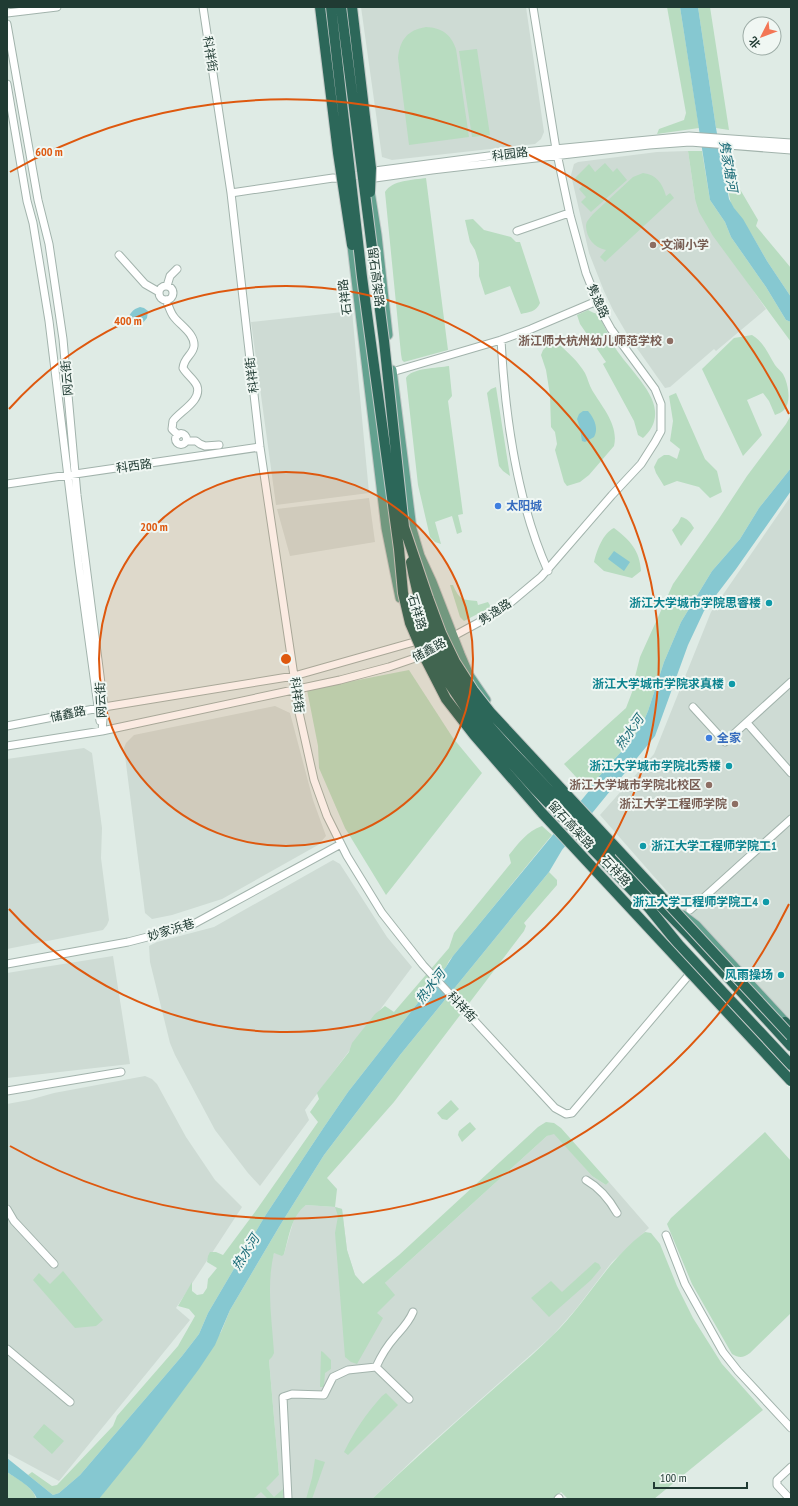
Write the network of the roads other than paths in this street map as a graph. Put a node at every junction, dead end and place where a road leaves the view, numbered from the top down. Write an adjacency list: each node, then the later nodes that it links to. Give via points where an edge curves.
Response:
1 (57, 7): 10 (street)
2 (203, 7): 19 (street, 科祥街)
3 (320, 7): 38 (highway, bridge, via 386,506)
4 (326, 7): 18 (main road, 石祥路)
5 (331, 7): 36 (highway, 留石高架路, bridge, via 362,277)
6 (341, 7): 21 (highway, 留石高架路, bridge)
7 (346, 7): 17 (main road, 石祥路)
8 (352, 7): 21 (highway, bridge, via 371,168)
9 (533, 7): 16 (street, 隽逸路)
10 (7, 13)
11 (7, 24): 33 (street, 网云街, via 38,200 49,244 63,338)
12 (7, 84): 33 (street, 网云街, via 33,223)
13 (722, 141): 14 (street, 科园路); 15 (street, 科园路); 16 (street, 科园路, via 696,139)
14 (791, 143)
15 (791, 150)
16 (556, 152): 17 (street, 科园路, via 432,170); 20 (street, 隽逸路)
17 (368, 176): 18 (street, 科园路); 30 (main road, 石祥路)
18 (346, 179): 19 (street, 科园路, via 333,178); 40 (main road, 石祥路, via 356,286 386,528 405,622)
19 (231, 194): 32 (street, 科祥街)
20 (569, 213): 22 (street); 28 (street, 隽逸路)
21 (368, 216): 35 (highway, 留石高架路, bridge)
22 (517, 231)
23 (119, 255): 26 (street, via 145,284)
24 (177, 269): 25 (street, via 170,276)
25 (167, 286): 26 (street); 27 (street, via 173,294)
26 (159, 292): 27 (street, via 161,298)
27 (166, 300): 31 (street, via 174,317 191,335 194,343 193,350 185,359 184,368 197,386 197,395 173,421 172,429 178,435 178,444 196,441 205,446)
28 (597, 301): 29 (street); 37 (street, 隽逸路, via 612,329 655,389 661,404 661,431 641,464)
29 (501, 340): 30 (street); 37 (street, via 503,376 520,485 536,546)
30 (392, 372): 39 (main road, 石祥路, via 412,529)
31 (219, 445)
32 (260, 447): 33 (street, 科西路); 42 (street, 科祥街)
33 (71, 475): 34 (street, 科西路); 45 (street, 网云街)
34 (7, 484)
35 (404, 527): 54 (highway, 留石高架路, bridge, via 416,589 428,627 443,660 467,698 492,730); 63 (highway, 留石高架路, bridge, via 442,633 455,662 473,690 491,713)
36 (398, 549): 38 (highway, 留石高架路, bridge); 54 (highway, 留石高架路, bridge, via 409,596 422,632 436,664 452,689 475,722 533,787)
37 (548, 571): 39 (street, 隽逸路, via 510,603)
38 (403, 593): 69 (highway, 留石高架路, bridge, via 410,623 426,660 446,699 474,735 542,813)
39 (452, 637): 40 (street, 储鑫路); 41 (street, 储鑫路); 60 (main road, 石祥路, bridge, via 469,675 518,745 660,895 696,925)
40 (414, 642): 41 (main road, 石祥路); 42 (street, 储鑫路)
41 (421, 656): 44 (street, 储鑫路, via 389,667); 59 (main road, 石祥路, bridge, via 442,698 470,736 646,919 667,952)
42 (294, 676): 44 (street, 科祥街); 45 (street, 储鑫路)
43 (791, 682): 47 (street)
44 (294, 690): 49 (street, 储鑫路); 53 (street, 科祥街, via 314,780 327,816)
45 (100, 707): 48 (street, 储鑫路); 49 (street, 网云街)
46 (693, 707): 47 (street, via 725,742)
47 (747, 723): 51 (street)
48 (7, 726)
49 (102, 731): 50 (street, 储鑫路)
50 (7, 746)
51 (791, 773)
52 (791, 819): 55 (street)
53 (341, 844): 58 (street, 妙家浜巷, via 190,926 128,942); 59 (street, 科祥街, via 382,913 423,965 555,1108 566,1114 572,1113)
54 (607, 857): 56 (highway, 留石高架路); 57 (highway, 留石高架路)
55 (690, 910)
56 (690, 936): 60 (highway, via 719,961 740,984); 64 (highway, 留石高架路)
57 (679, 945): 62 (highway); 66 (highway, 留石高架路)
58 (7, 964)
59 (688, 976): 62 (main road, 石祥路)
60 (761, 996): 61 (main road, 石祥路)
61 (789, 1027)
62 (736, 1028): 65 (main road, 石祥路)
63 (791, 1036)
64 (791, 1046)
65 (767, 1062): 68 (highway); 70 (main road, 石祥路)
66 (791, 1065)
67 (121, 1072): 71 (street)
68 (791, 1078)
69 (791, 1081)
70 (791, 1088)
71 (7, 1091)
72 (586, 1180): 74 (street, via 610,1200)
73 (7, 1209): 76 (street, via 14,1221)
74 (617, 1213)
75 (666, 1235): 82 (street, via 685,1284 723,1352)
76 (54, 1264)
77 (413, 1312): 79 (street, via 409,1322 383,1353)
78 (7, 1350): 81 (street)
79 (376, 1367): 80 (street); 85 (street, via 348,1370 333,1377 324,1395 292,1394 283,1397)
80 (409, 1399)
81 (70, 1402)
82 (791, 1428)
83 (791, 1467): 84 (street, via 777,1480)
84 (785, 1497)
85 (288, 1499)

